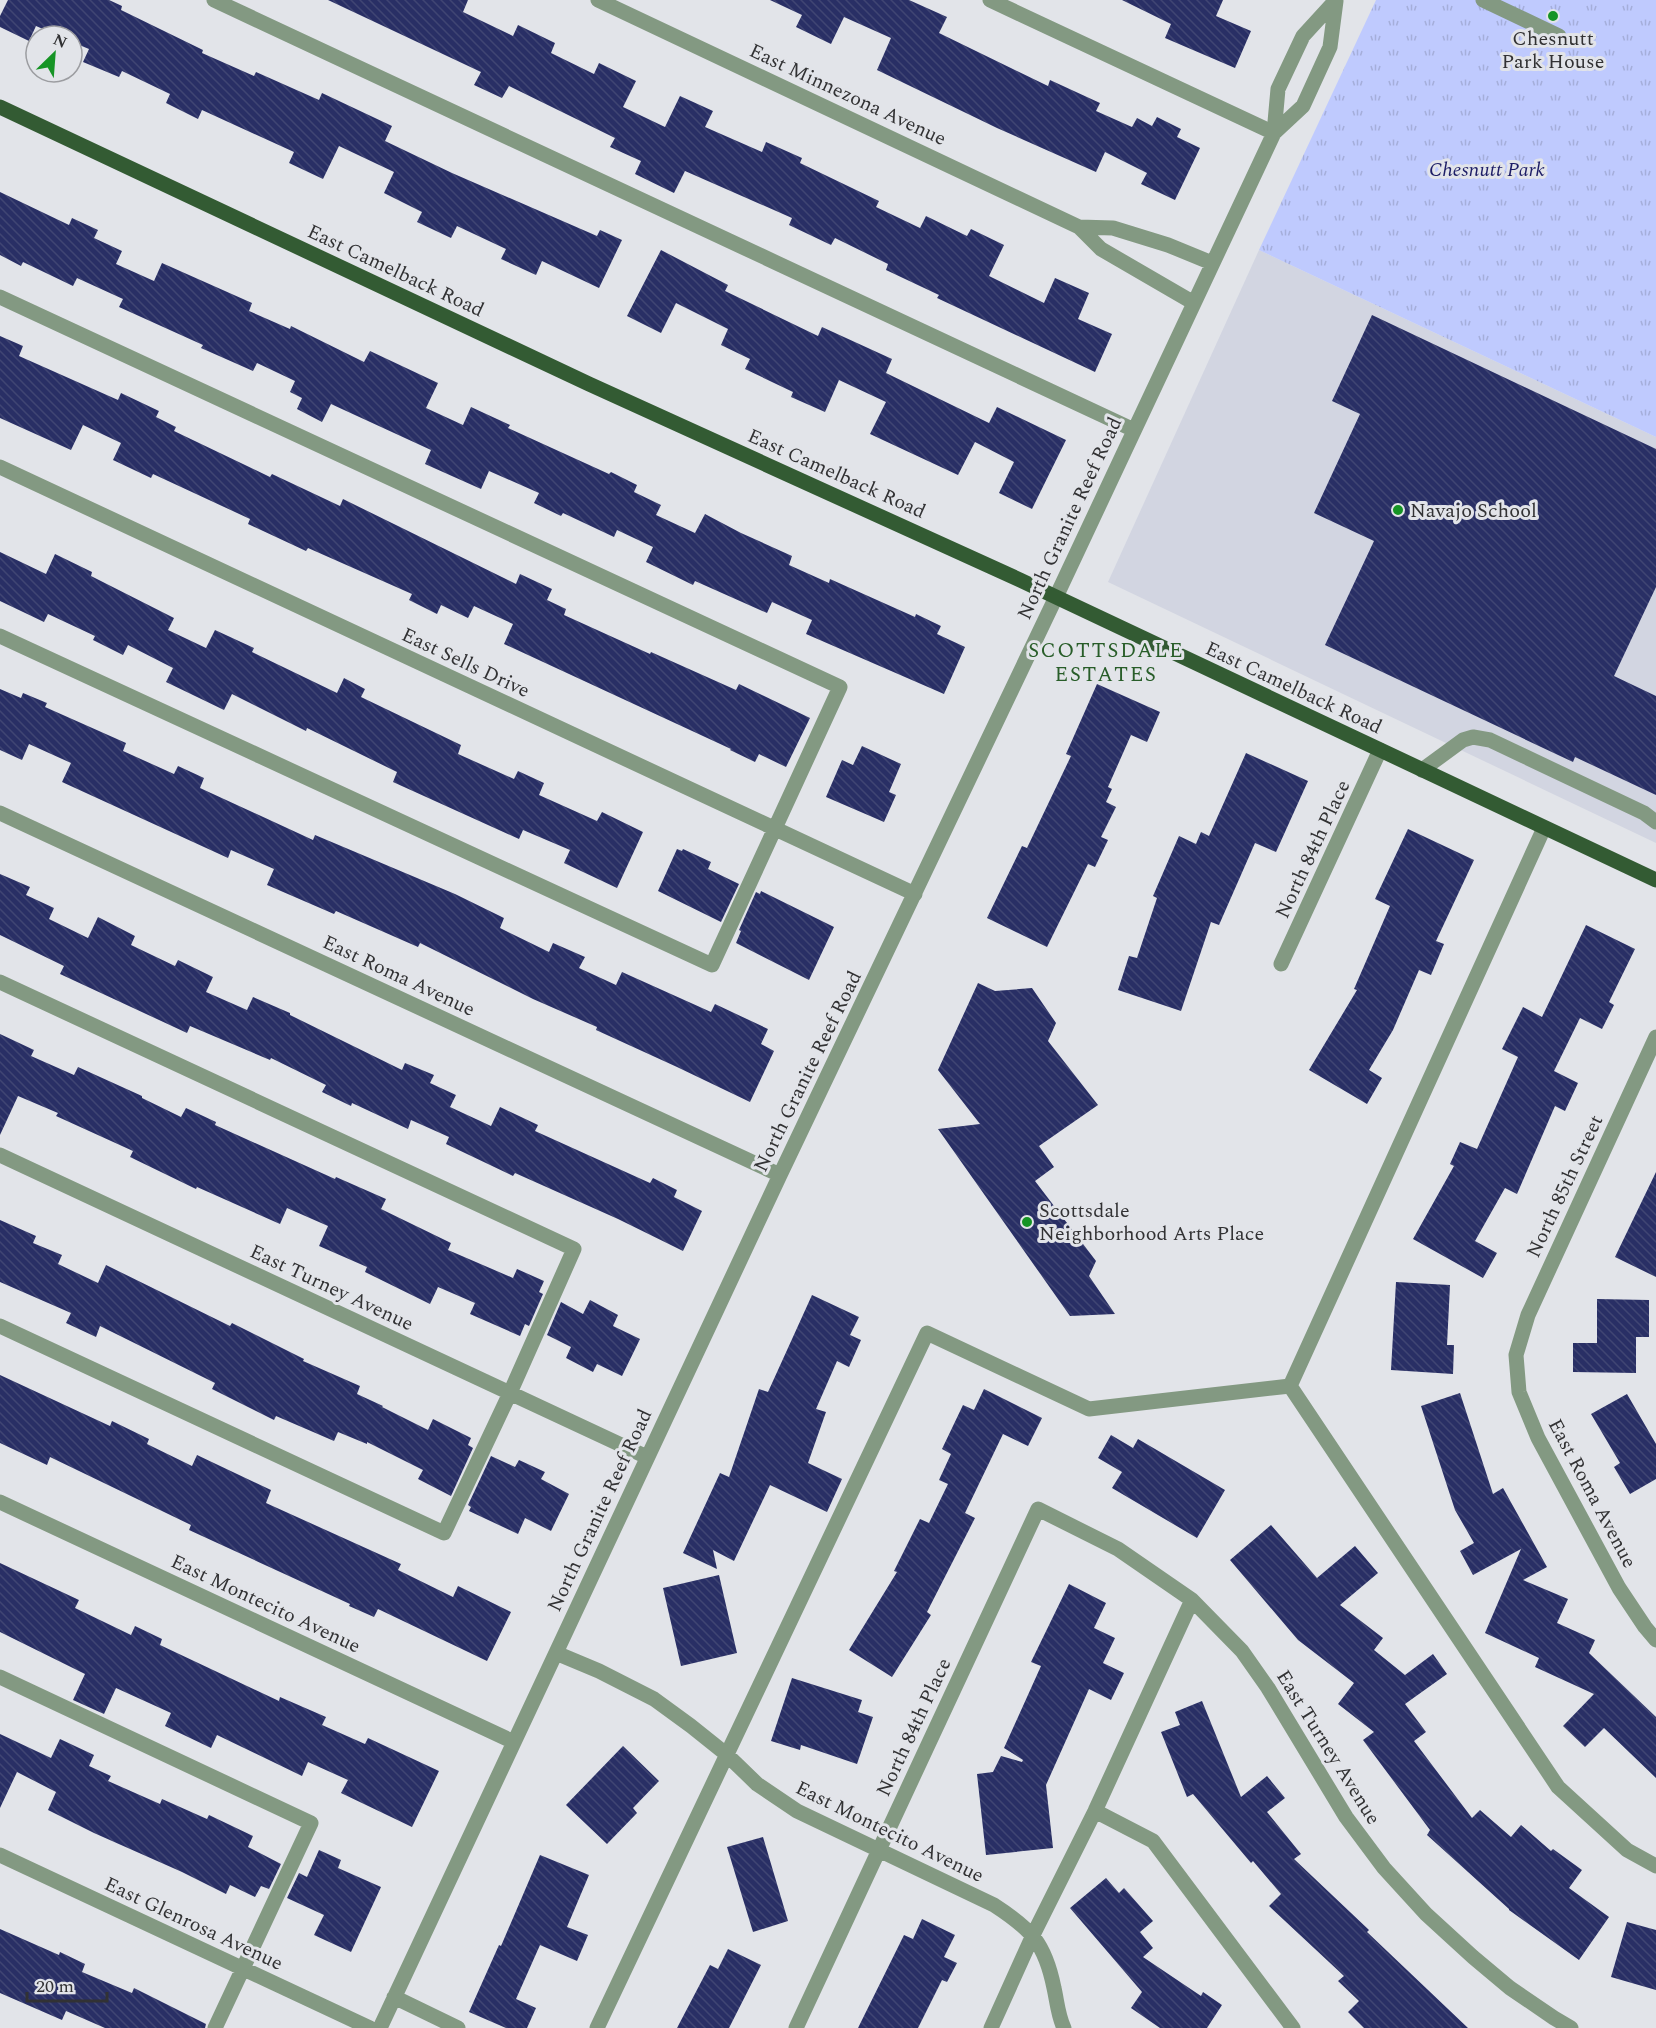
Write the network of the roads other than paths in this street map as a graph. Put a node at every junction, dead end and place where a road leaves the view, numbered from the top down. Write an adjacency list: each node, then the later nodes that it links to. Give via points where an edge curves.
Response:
1 (214, 0): 13 (street)
2 (598, 0): 9 (street, East Minnezona Avenue)
3 (990, 0): 8 (street)
4 (1335, 0): 8 (street, North Granite Reef Road, via 1302,36 1278,89); 8 (street, North Granite Reef Road, via 1330,47 1303,106)
5 (1483, 0): 6 (street)
6 (1559, 36)
7 (0, 107): 15 (main road, East Camelback Road, via 568,374)
8 (1274, 133): 10 (street, North Granite Reef Road)
9 (1079, 227): 10 (street, East Minnezona Avenue, via 1113,228 1168,244); 12 (street, East Minnezona Avenue, via 1101,249)
10 (1212, 263): 12 (street, North Granite Reef Road)
11 (0, 297): 22 (street, via 840,687)
12 (1194, 303): 13 (street, North Granite Reef Road)
13 (1134, 430): 15 (street, North Granite Reef Road)
14 (0, 467): 22 (street, East Sells Drive)
15 (1056, 597): 17 (main road, East Camelback Road); 24 (street, North Granite Reef Road)
16 (0, 636): 22 (street, via 712,965)
17 (1380, 750): 18 (main road, East Camelback Road); 25 (street, North 84th Place)
18 (1422, 770): 20 (street, via 1463,740 1490,740); 21 (main road, East Camelback Road)
19 (0, 813): 29 (street, East Roma Avenue)
20 (1656, 822)
21 (1544, 828): 23 (main road, East Camelback Road); 32 (street)
22 (775, 829): 24 (street, East Sells Drive)
23 (1656, 880)
24 (915, 894): 29 (street, North Granite Reef Road)
25 (1281, 964)
26 (0, 982): 33 (street, via 574,1249)
27 (1656, 1037): 31 (street, North 85th Street, via 1528,1315)
28 (0, 1155): 33 (street, East Turney Avenue)
29 (780, 1175): 34 (street, North Granite Reef Road)
30 (0, 1326): 33 (street, via 444,1533)
31 (1516, 1355): 38 (street, East Roma Avenue, via 1519,1392 1538,1438 1619,1588)
32 (1290, 1386): 42 (street, via 1089,1409 927,1333); 46 (street, via 1558,1787 1627,1850)
33 (510, 1394): 34 (street, East Turney Avenue)
34 (647, 1457): 39 (street, North Granite Reef Road)
35 (0, 1502): 41 (street, East Montecito Avenue)
36 (1038, 1509): 37 (street, East Turney Avenue, via 1118,1549); 44 (street, North 84th Place)
37 (1192, 1600): 43 (street); 59 (street, East Turney Avenue, via 1242,1651 1269,1688 1346,1817 1384,1868 1473,1957 1510,1988)
38 (1656, 1640)
39 (556, 1653): 41 (street, North Granite Reef Road); 42 (street, East Montecito Avenue, via 654,1699)
40 (0, 1677): 48 (street, via 311,1823)
41 (514, 1742): 49 (street, North Granite Reef Road)
42 (726, 1754): 44 (street, East Montecito Avenue, via 757,1784 797,1811); 54 (street)
43 (1095, 1811): 47 (street); 58 (street, via 1153,1841)
44 (879, 1851): 47 (street, East Montecito Avenue, via 994,1905); 55 (street, North 84th Place)
45 (0, 1855): 48 (street, East Glenrosa Avenue)
46 (1656, 1866)
47 (1034, 1935): 56 (street); 57 (street, East Montecito Avenue, via 1050,1965)
48 (243, 1969): 50 (street); 51 (street, East Glenrosa Avenue)
49 (394, 1997): 52 (street, North Granite Reef Road); 53 (street)
50 (215, 2028)
51 (370, 2028)
52 (380, 2028)
53 (458, 2028)
54 (597, 2028)
55 (796, 2028)
56 (991, 2028)
57 (1064, 2028)
58 (1293, 2028)
59 (1571, 2028)

